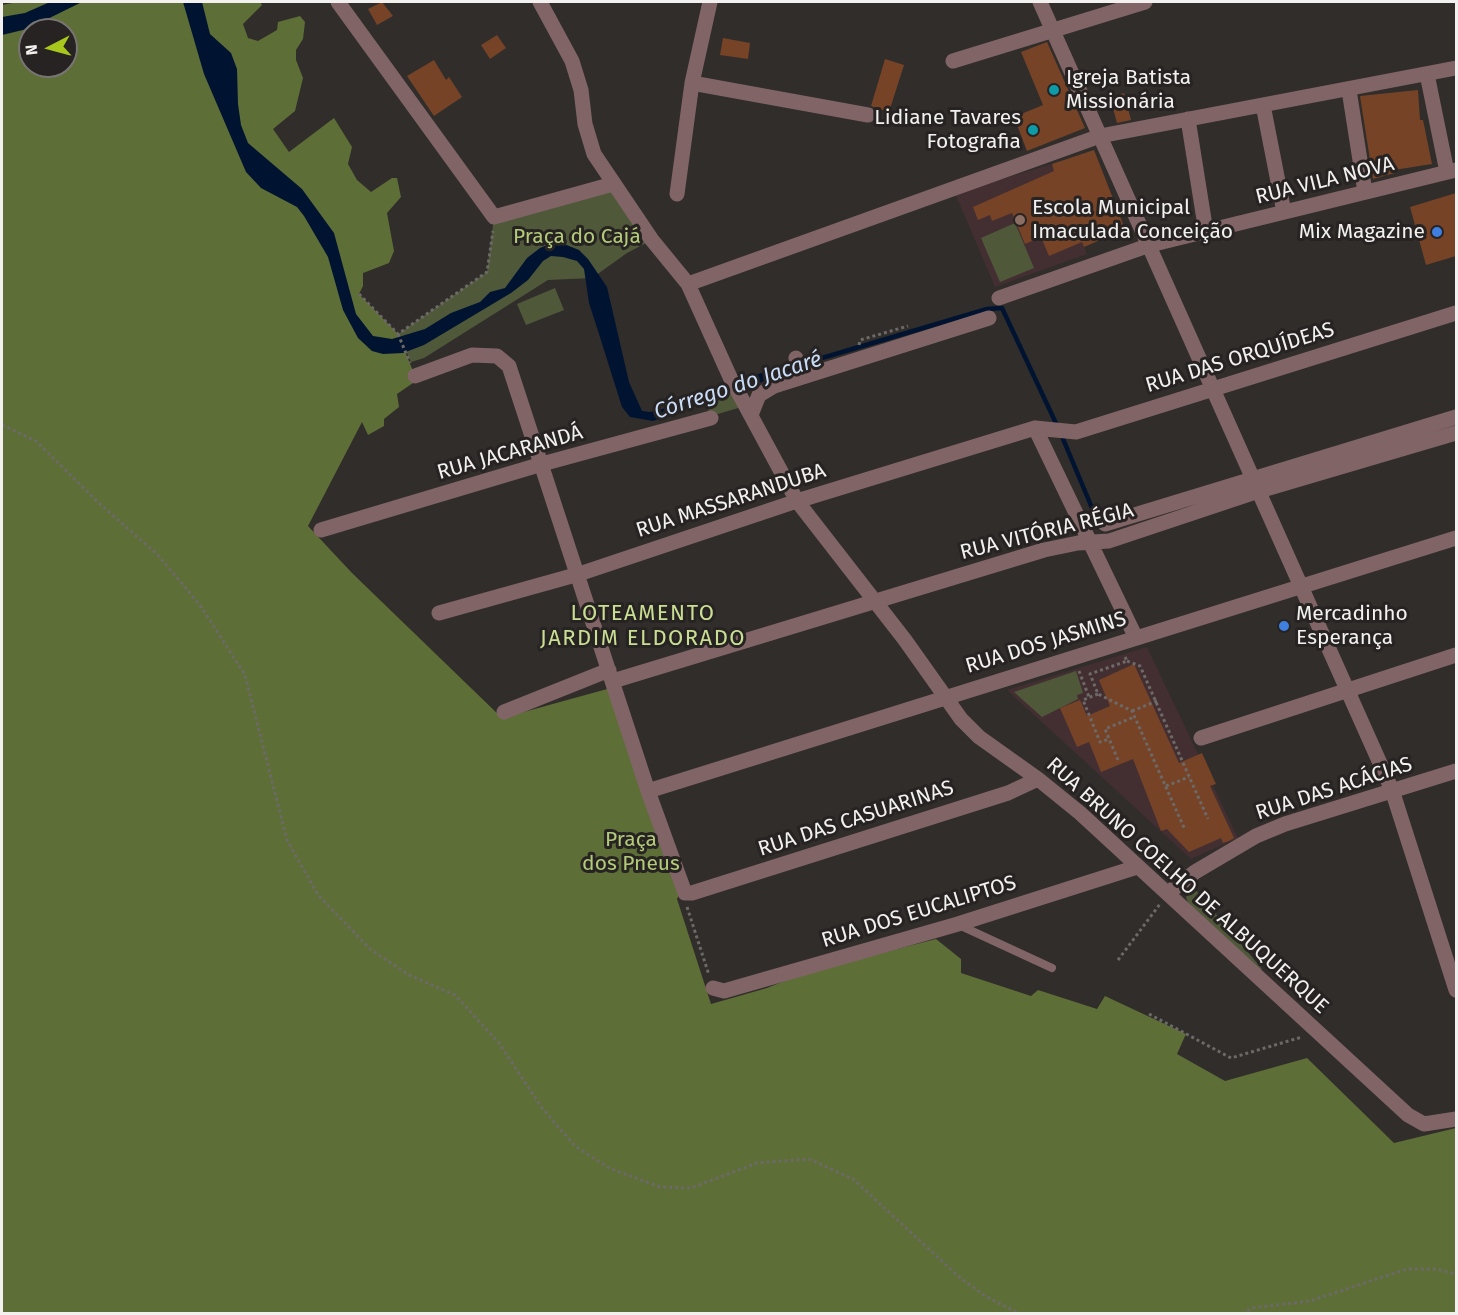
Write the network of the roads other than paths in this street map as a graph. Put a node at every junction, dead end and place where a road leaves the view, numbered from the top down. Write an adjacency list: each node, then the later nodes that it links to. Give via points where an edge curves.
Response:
1 (338, 2): 17 (street, via 494,217)
2 (540, 2): 17 (street, RUA BRUNO COELHO DE ALBUQUERQUE, via 572,61 594,153)
3 (710, 2): 10 (street)
4 (1040, 2): 6 (street)
5 (1145, 2): 6 (street)
6 (1052, 29): 7 (street); 15 (street)
7 (953, 60)
8 (1456, 68): 9 (street)
9 (1427, 74): 11 (street); 16 (street)
10 (692, 83): 13 (street); 19 (street)
11 (1349, 90): 12 (street); 18 (street)
12 (1263, 105): 14 (street); 20 (street)
13 (868, 115)
14 (1188, 119): 15 (street); 21 (street)
15 (1100, 136): 22 (street); 23 (street)
16 (1452, 171): 18 (street, RUA VILA NOVA)
17 (613, 184): 23 (street, RUA BRUNO COELHO DE ALBUQUERQUE)
18 (1365, 192): 20 (street, RUA VILA NOVA)
19 (677, 194)
20 (1284, 212): 21 (street, RUA VILA NOVA)
21 (1206, 232): 22 (street, RUA VILA NOVA)
22 (1150, 245): 24 (street, RUA VILA NOVA); 28 (street)
23 (688, 284): 29 (street, RUA BRUNO COELHO DE ALBUQUERQUE)
24 (999, 298)
25 (1456, 313): 28 (street, RUA DAS ORQUÍDEAS)
26 (989, 318): 29 (street, via 800,367 759,395)
27 (415, 374): 34 (street, via 472,355 497,356 509,366)
28 (1213, 388): 32 (street, RUA DAS ORQUÍDEAS, via 1076,432); 35 (street)
29 (749, 411): 36 (street, RUA BRUNO COELHO DE ALBUQUERQUE)
30 (1456, 417): 35 (street, RUA VITÓRIA RÉGIA)
31 (711, 418): 34 (street, RUA JACARANDÁ)
32 (1038, 427): 36 (street, RUA MASSARANDUBA); 40 (street)
33 (1456, 433): 35 (street, RUA VITÓRIA RÉGIA)
34 (542, 464): 38 (street, RUA JACARANDÁ); 41 (street)
35 (1256, 484): 37 (street, RUA VITÓRIA RÉGIA); 40 (street, RUA VITÓRIA RÉGIA, via 1109,541); 42 (street)
36 (797, 501): 41 (street, RUA MASSARANDUBA); 43 (street, RUA BRUNO COELHO DE ALBUQUERQUE)
37 (1105, 524)
38 (321, 530)
39 (1456, 538): 42 (street, RUA DOS JASMINS)
40 (1091, 543): 43 (street, RUA VITÓRIA RÉGIA, via 1044,550); 45 (street)
41 (579, 574): 44 (street, RUA MASSARANDUBA); 47 (street)
42 (1301, 587): 45 (street, RUA DOS JASMINS); 48 (street)
43 (874, 601): 47 (street, RUA VITÓRIA RÉGIA); 49 (street, RUA BRUNO COELHO DE ALBUQUERQUE)
44 (439, 613)
45 (1128, 640): 49 (street, RUA DOS JASMINS)
46 (1456, 655): 48 (street)
47 (611, 676): 50 (street, RUA VITÓRIA RÉGIA); 55 (street)
48 (1347, 692): 51 (street); 54 (street)
49 (945, 696): 53 (street, RUA BRUNO COELHO DE ALBUQUERQUE, via 979,737); 55 (street, RUA DOS JASMINS)
50 (504, 712)
51 (1202, 738)
52 (1456, 771): 54 (street, RUA DAS ACÁCIAS)
53 (1038, 779): 55 (street, RUA DAS CASUARINAS, via 1008,793 692,893 685,893); 56 (street, RUA BRUNO COELHO DE ALBUQUERQUE)
54 (1392, 790): 57 (street, RUA DAS ACÁCIAS, via 1256,836 1195,872); 61 (street)
55 (648, 791)
56 (1137, 867): 57 (street, RUA BRUNO COELHO DE ALBUQUERQUE); 58 (street, RUA DOS EUCALIPTOS)
57 (1165, 898): 62 (street, RUA BRUNO COELHO DE ALBUQUERQUE, via 1415,1120 1433,1124)
58 (958, 924): 59 (lane); 60 (street, RUA DOS EUCALIPTOS, via 724,991)
59 (1052, 968)
60 (713, 988)
61 (1456, 990)
62 (1456, 1119)

